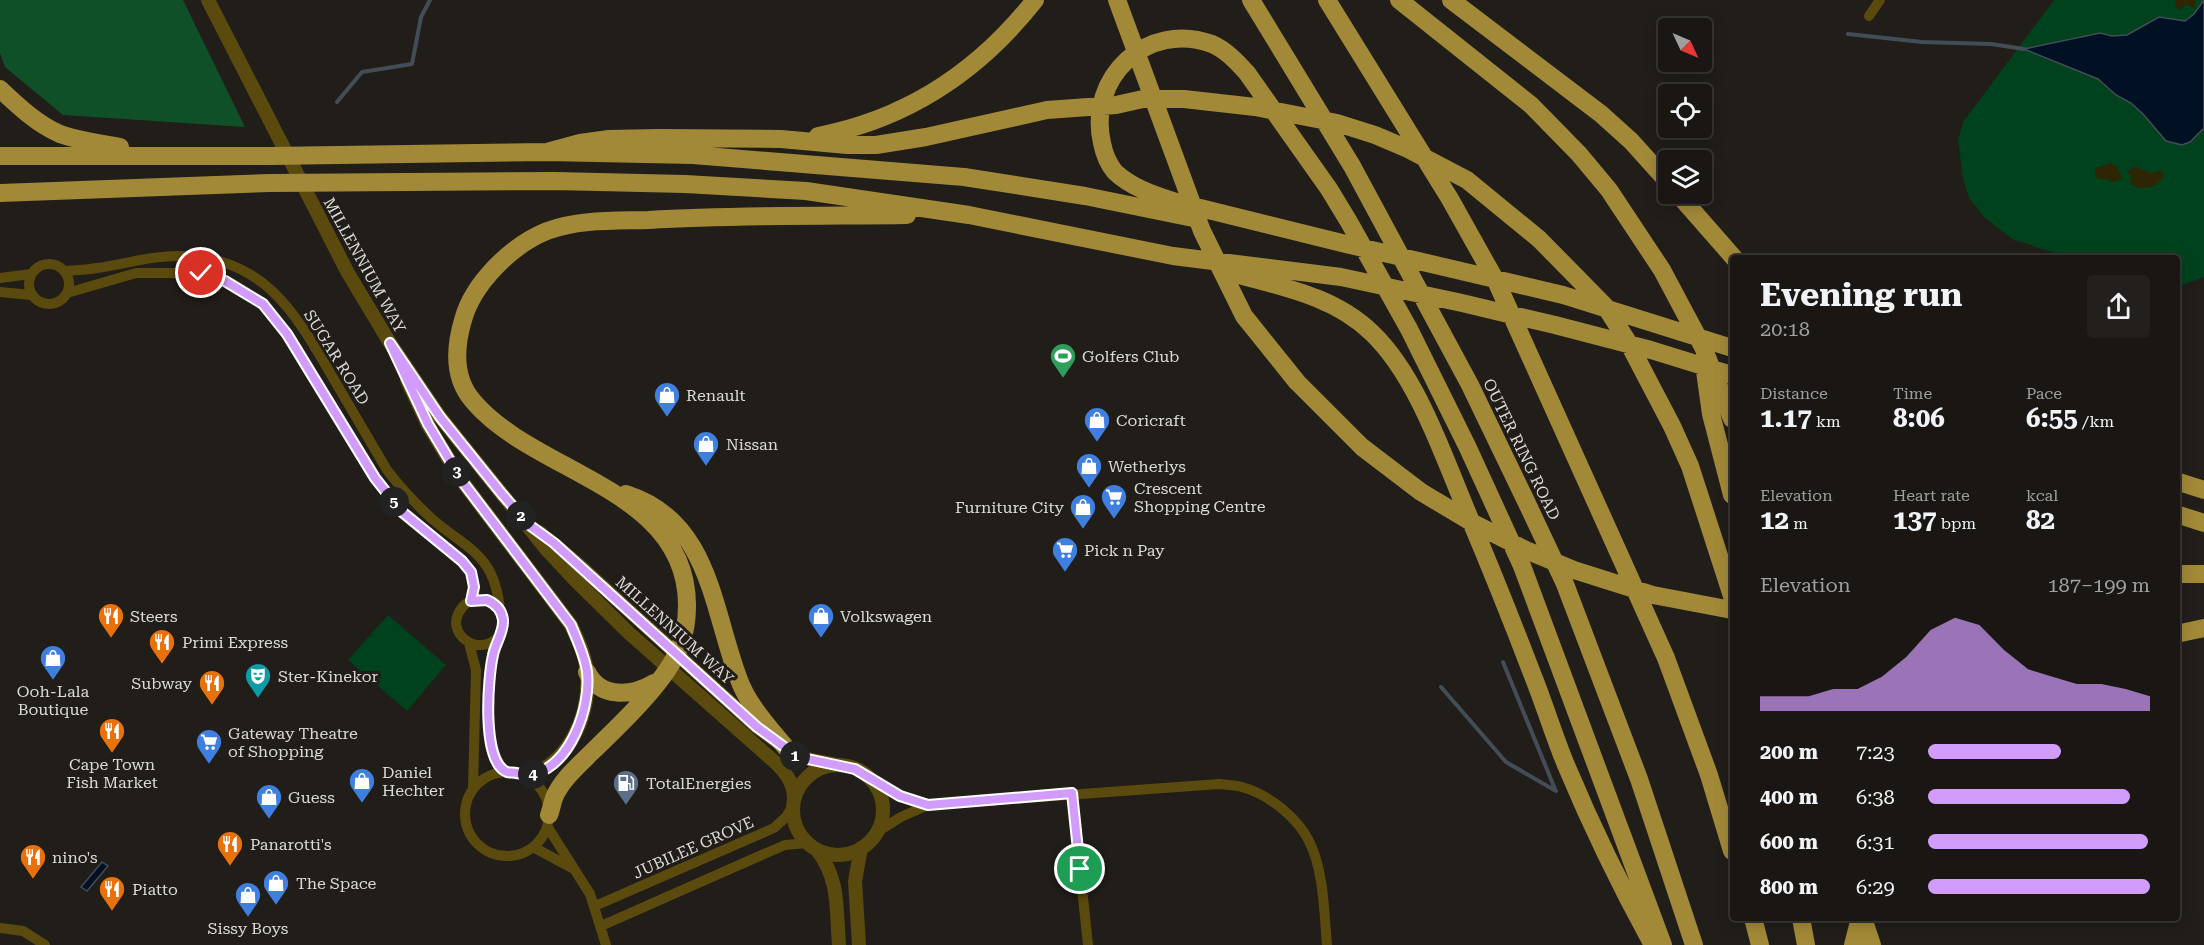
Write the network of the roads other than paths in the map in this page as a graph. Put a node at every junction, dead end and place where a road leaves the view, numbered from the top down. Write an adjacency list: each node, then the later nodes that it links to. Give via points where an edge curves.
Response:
1 (208, 0): 28 (street, MILLENNIUM WAY, via 353,283)
2 (1035, 0): 11 (highway, via 977,60 910,106 863,125)
3 (1117, 0): 47 (highway, via 1202,231 1244,316 1297,382 1362,447 1421,492 1526,550 1653,595)
4 (1251, 0): 85 (highway, OUTER RING ROAD, via 1352,166 1470,386 1538,526 1565,584 1639,779)
5 (1327, 0): 65 (highway, via 1450,199 1497,284 1666,658)
6 (1399, 0): 29 (highway, via 1531,105 1579,154 1626,213)
7 (1451, 0): 15 (highway, via 1601,114)
8 (1880, 0): 9 (street)
9 (1869, 16)
10 (0, 89): 14 (highway, via 17,106 61,134)
11 (802, 140): 12 (highway, via 609,139); 44 (highway, via 876,145 1047,110 1143,99 1184,99 1337,123 1408,149 1467,180 1539,239 1605,306 1628,342 1690,465)
12 (547, 152): 14 (highway); 19 (highway, via 693,155 964,177)
13 (0, 156): 14 (highway)
14 (163, 156)
15 (1658, 171)
16 (0, 193): 18 (highway, via 270,183 555,181 806,191)
17 (1687, 204): 20 (highway)
18 (969, 215): 21 (highway); 36 (highway, via 718,216 586,222 529,239 501,260 466,310 457,342 461,382 471,400 497,425)
19 (1346, 244): 30 (highway, via 1563,295); 84 (highway, via 1176,202 1133,185 1114,171 1103,151 1099,111 1118,70 1150,43 1174,39 1213,45 1247,73 1329,189 1409,329 1522,566)
20 (1731, 255)
21 (1173, 256): 31 (highway, via 1341,278); 83 (highway, via 1325,301 1357,320 1397,363 1425,415 1496,579 1566,765)
22 (65, 271): 23 (street, via 44,264); 26 (street); 46 (street, SUGAR ROAD, via 182,256 229,265 260,281 282,299 303,328 402,490 483,560 491,571)
23 (31, 274): 24 (street); 27 (street)
24 (0, 278)
25 (0, 292): 27 (street)
26 (67, 293): 27 (street, via 53,304 44,304); 45 (street, SUGAR ROAD, via 136,273 201,273 225,281 263,304 287,334 375,478 401,511 471,572)
27 (31, 295)
28 (390, 343): 41 (street, MILLENNIUM WAY, via 440,417); 52 (street, via 428,424 462,481 571,625)
29 (1703, 347): 34 (highway); 37 (highway, via 1711,414)
30 (1730, 347)
31 (1651, 350): 32 (highway); 33 (highway)
32 (1730, 374)
33 (1730, 390)
34 (1730, 414)
35 (2180, 482): 38 (highway)
36 (604, 487): 53 (highway, via 659,530 682,572 687,603 685,628 677,655); 54 (highway, via 660,509 697,552 738,679)
37 (1730, 487)
38 (2204, 490)
39 (2180, 515): 40 (highway)
40 (2204, 523)
41 (528, 524): 54 (street, MILLENNIUM WAY, via 554,543 757,727); 61 (street, MILLENNIUM WAY, via 573,579 787,774)
42 (2180, 574): 43 (highway)
43 (2204, 574)
44 (1730, 590)
45 (471, 601): 46 (street, via 487,600); 51 (street, via 462,608 457,622 458,631)
46 (500, 610): 50 (street, via 503,623)
47 (1730, 610)
48 (2204, 628): 49 (highway)
49 (2180, 633)
50 (499, 636): 51 (street, via 488,645); 56 (street, via 492,663 489,741 493,755)
51 (469, 643): 59 (street, via 475,662 477,695)
52 (587, 672): 53 (highway, via 599,687 617,693 643,689); 57 (street, via 587,699 573,739 549,766)
53 (663, 676): 63 (highway, via 567,779 554,798)
54 (787, 749): 55 (street, MILLENNIUM WAY, via 807,760)
55 (837, 765): 58 (street, via 855,769); 61 (street, via 807,778)
56 (506, 772): 57 (street); 59 (street, via 488,776)
57 (525, 776): 63 (street, via 543,791)
58 (869, 778): 62 (street, via 900,796); 64 (street, via 882,805)
59 (474, 788): 67 (street, via 464,815 476,844 505,857)
60 (1072, 793): 62 (street); 81 (street); 82 (street, via 1219,784 1262,795 1295,822 1309,840 1318,869)
61 (794, 801): 66 (street, via 794,821); 70 (street, JUBILEE GROVE, via 786,817 774,828)
62 (928, 805): 64 (street)
63 (548, 820): 67 (street, via 541,840); 69 (street)
64 (877, 832): 68 (street)
65 (1730, 844)
66 (812, 846): 68 (street, via 841,855); 75 (street, via 785,845); 79 (street, via 828,864 834,883)
67 (533, 847): 69 (street)
68 (861, 848): 80 (street, via 855,881)
69 (577, 871): 70 (street)
70 (595, 906): 75 (street)
71 (1754, 921): 86 (highway)
72 (1802, 921): 87 (highway)
73 (1861, 921): 88 (highway)
74 (1863, 921): 89 (highway)
75 (602, 926): 78 (street)
76 (0, 928): 77 (street, via 23,931)
77 (45, 945)
78 (606, 945)
79 (839, 945)
80 (859, 945)
81 (1088, 945)
82 (1327, 945)
83 (1653, 945)
84 (1663, 945)
85 (1694, 945)
86 (1760, 945)
87 (1806, 945)
88 (1853, 945)
89 (1872, 945)

